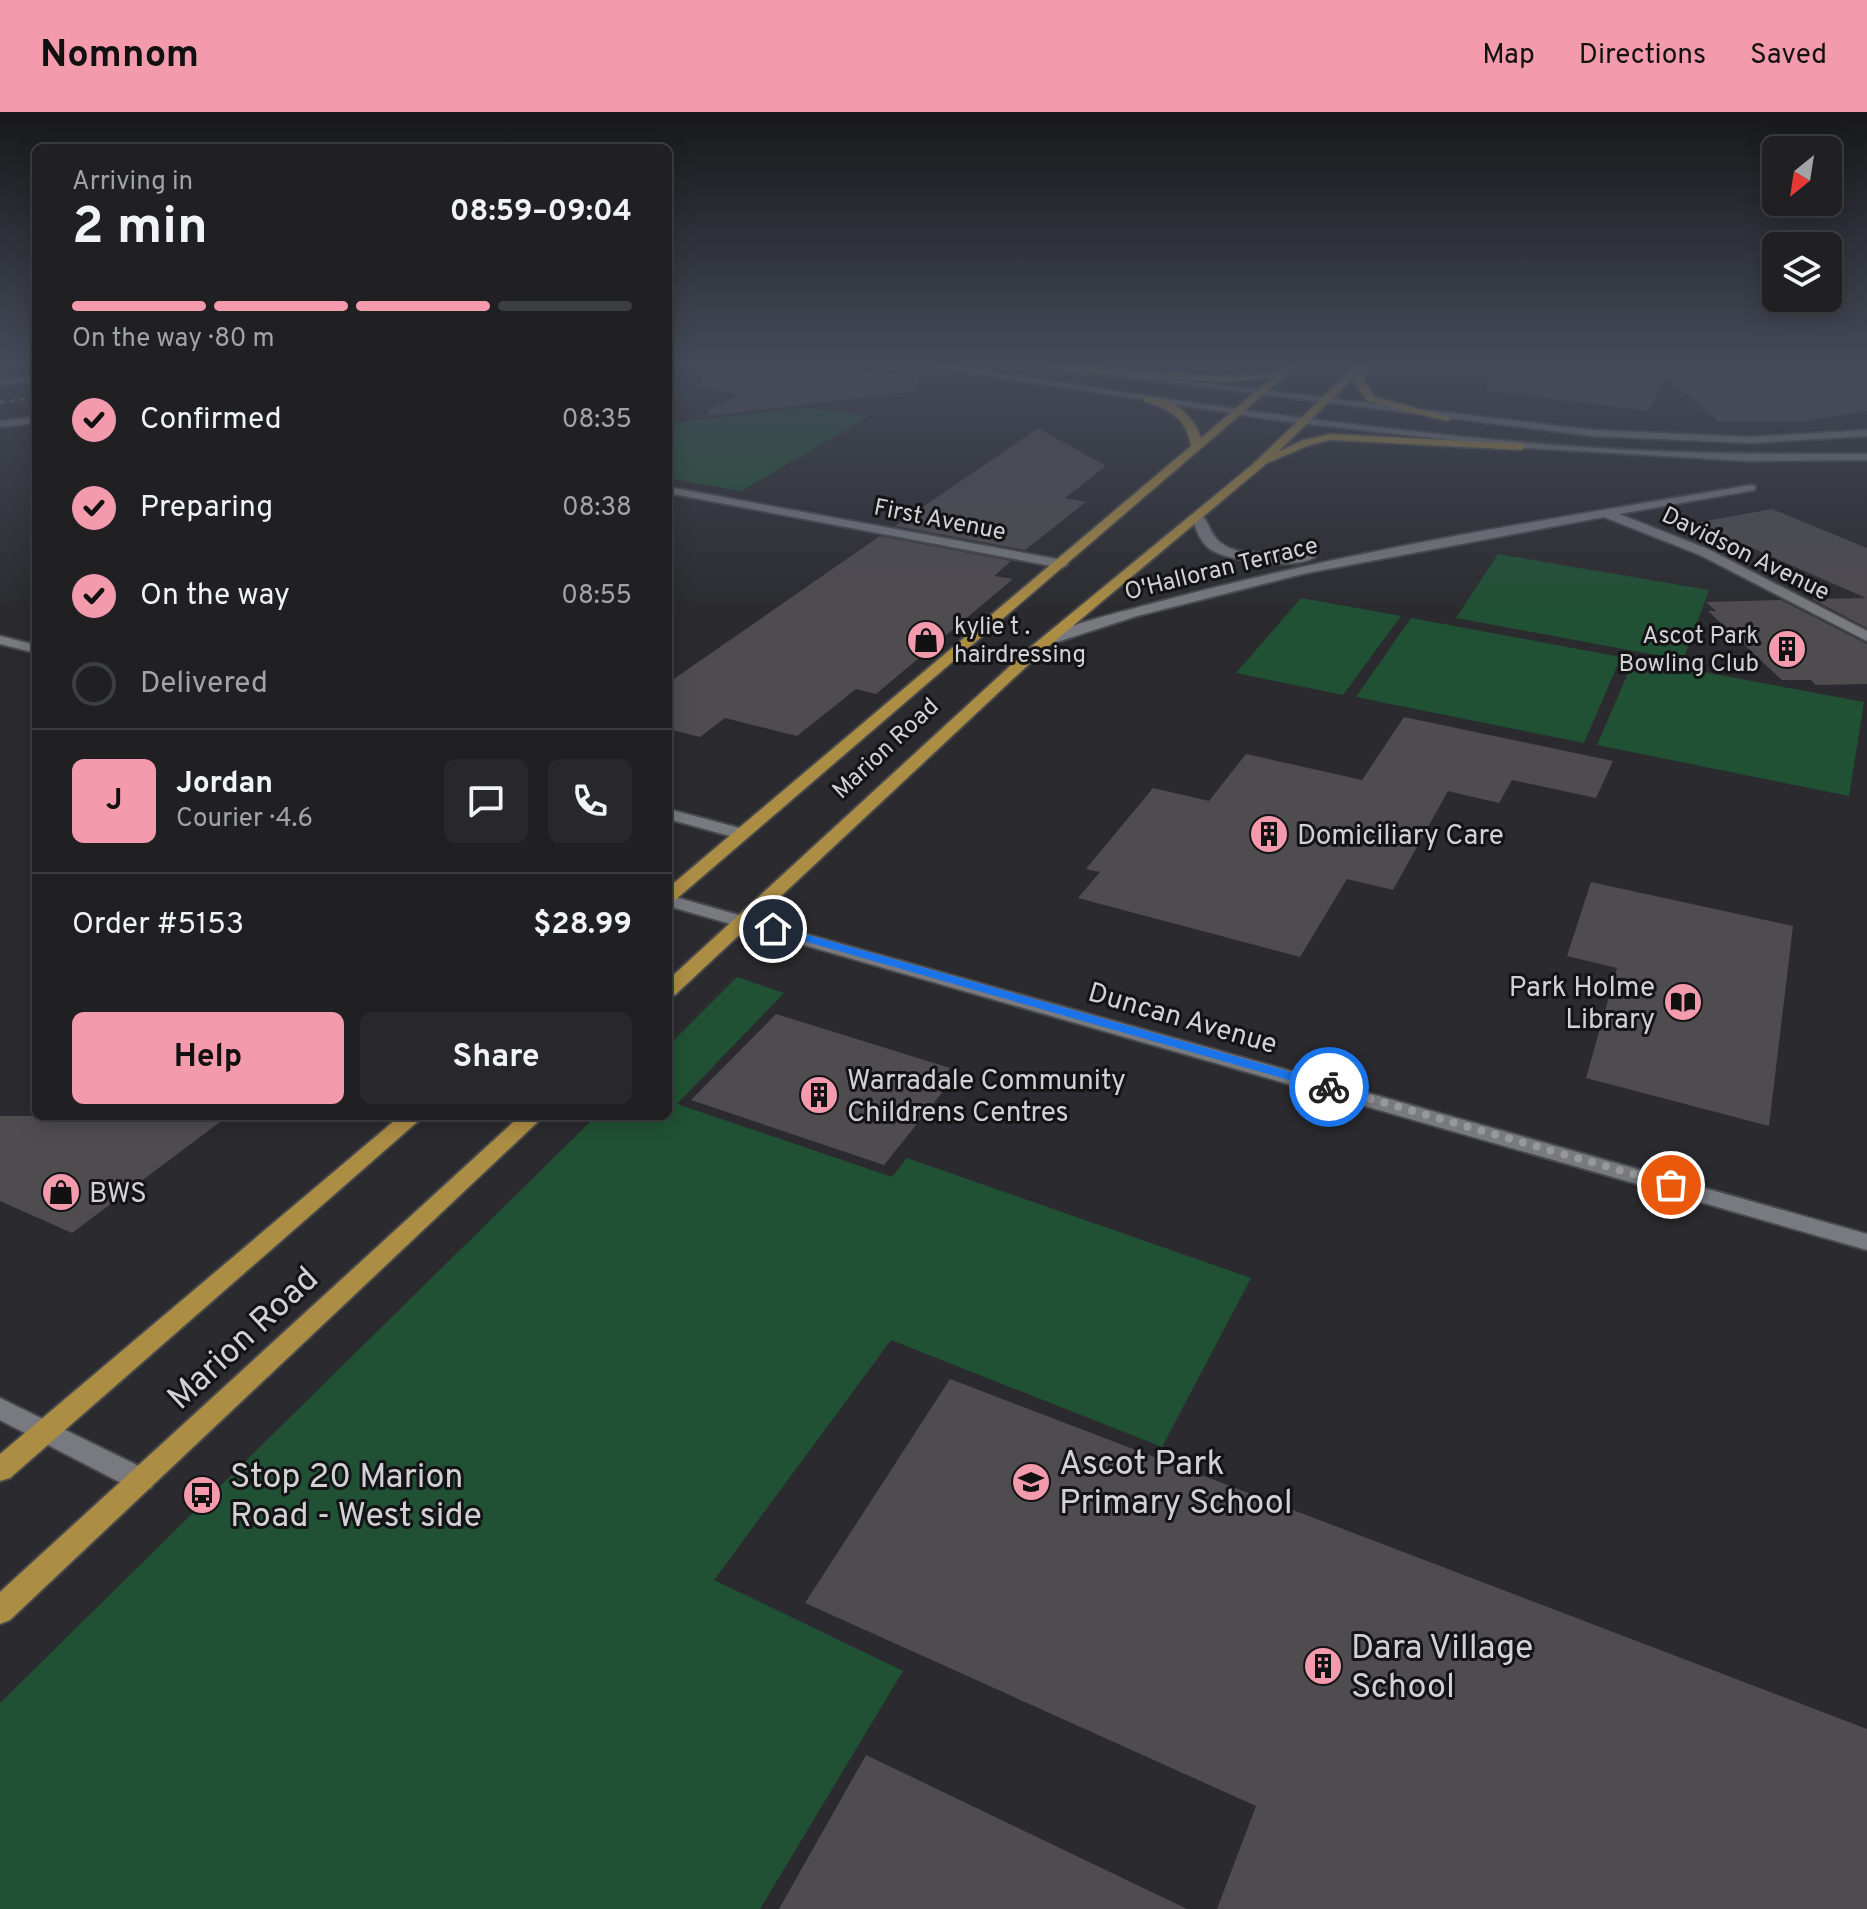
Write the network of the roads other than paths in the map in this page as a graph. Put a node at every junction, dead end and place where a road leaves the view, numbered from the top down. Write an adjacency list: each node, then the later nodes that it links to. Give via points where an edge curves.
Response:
1 (1196, 448): 12 (main road, Marion Road)
2 (1275, 448): 6 (main road, Marion Road)
3 (1295, 448): 6 (main road)
4 (1534, 448): 5 (street, via 1683,458)
5 (1867, 457)
6 (1256, 467): 10 (main road, Marion Road)
7 (1751, 488): 9 (street, O'Halloran Terrace)
8 (672, 491): 12 (street, First Avenue)
9 (1605, 513): 11 (street, O'Halloran Terrace); 13 (street, Davidson Avenue, via 1704,552)
10 (1197, 516): 11 (street, O'Halloran Terrace, via 1209,542 1237,556 1286,560); 15 (main road, Marion Road)
11 (1408, 547): 15 (street, O'Halloran Terrace, via 1145,607)
12 (1062, 564): 18 (main road, Marion Road)
13 (1867, 637)
14 (0, 640): 16 (street)
15 (1046, 641): 21 (main road, Marion Road)
16 (32, 648)
17 (672, 815): 18 (street)
18 (741, 834): 19 (main road, Marion Road)
19 (672, 894)
20 (672, 899): 21 (street, Duncan Avenue)
21 (744, 920): 22 (main road, Marion Road); 25 (street, Duncan Avenue)
22 (672, 987)
23 (408, 1120): 27 (main road, Marion Road)
24 (529, 1120): 29 (main road, Marion Road)
25 (1867, 1242)
26 (0, 1408): 27 (street)
27 (47, 1431): 28 (main road, Marion Road); 29 (street)
28 (0, 1470)
29 (141, 1480): 30 (main road, Marion Road)
30 (0, 1611)

